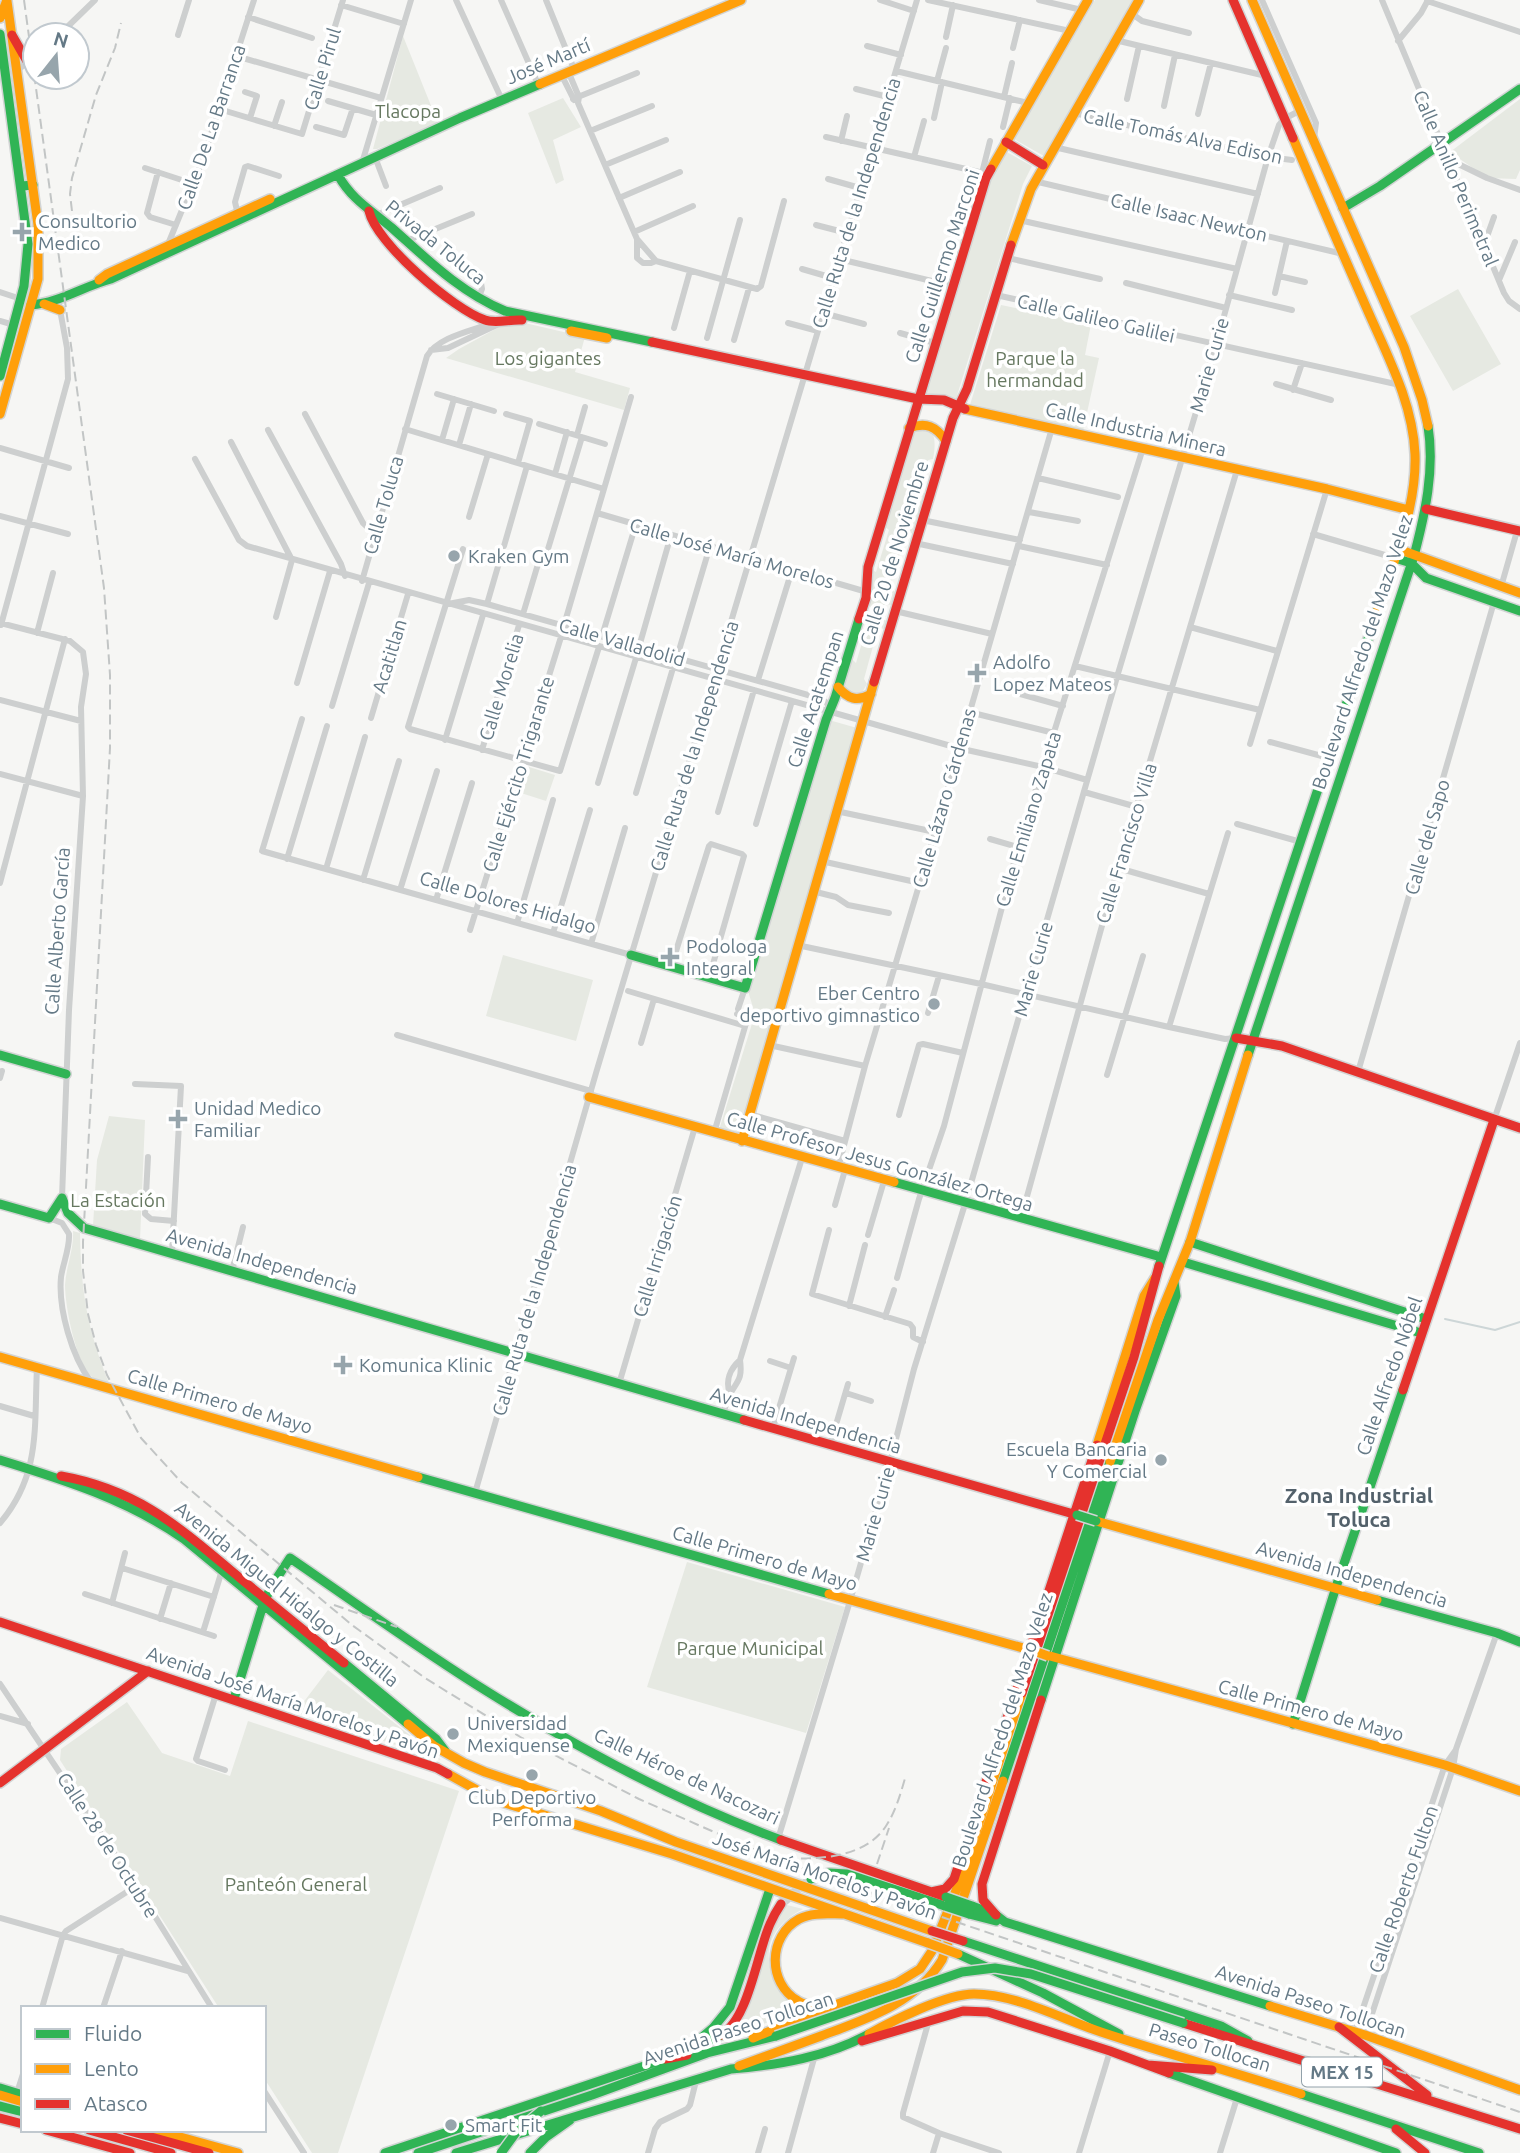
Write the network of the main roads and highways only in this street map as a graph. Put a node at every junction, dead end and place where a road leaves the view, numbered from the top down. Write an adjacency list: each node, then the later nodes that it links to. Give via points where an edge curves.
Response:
1 (741, 0): 14 (main road, José Martí)
2 (1087, 0): 13 (main road, Calle Guillermo Marconi)
3 (1139, 0): 15 (main road, Calle 20 de Noviembre)
4 (1233, 0): 34 (main road, Boulevard Alfredo del Mazo Velez, via 1400,385 1415,454)
5 (1252, 0): 19 (main road, Boulevard Alfredo del Mazo Velez)
6 (7, 1): 7 (main road)
7 (3, 21): 9 (main road)
8 (0, 34): 11 (main road)
9 (12, 35): 10 (main road); 17 (main road)
10 (21, 46)
11 (2, 63): 18 (main road)
12 (1520, 89): 19 (main road)
13 (1006, 142): 15 (main road); 28 (main road, Calle Guillermo Marconi, via 985,173)
14 (368, 160): 16 (main road, José Martí); 21 (main road, José Martí)
15 (1043, 165): 29 (main road, Calle 20 de Noviembre, via 1019,220)
16 (338, 175): 20 (main road, Privada Toluca); 21 (main road, José Martí)
17 (33, 185): 18 (main road); 23 (main road, via 40,255)
18 (22, 186): 26 (main road, via 26,272)
19 (1343, 208): 33 (main road, Boulevard Alfredo del Mazo Velez, via 1404,348 1427,419 1431,463)
20 (372, 214): 25 (main road, Privada Toluca, via 438,270); 25 (main road, Privada Toluca, via 409,264 436,290 476,316)
21 (238, 216): 22 (main road, José Martí, via 111,279)
22 (42, 304): 23 (main road, José Martí); 24 (main road)
23 (32, 305): 30 (main road)
24 (60, 310)
25 (505, 316): 28 (main road, Calle Industria Minera)
26 (3, 354): 27 (main road)
27 (0, 376)
28 (918, 399): 29 (main road, Calle Industria Minera, via 944,400); 31 (main road, Calle Acatempan)
29 (958, 407): 32 (main road, Calle 20 de Noviembre); 34 (main road, Calle Industria Minera)
30 (0, 414)
31 (909, 428): 32 (main road, via 930,424); 42 (main road, Calle Acatempan)
32 (946, 441): 43 (main road, Calle 20 de Noviembre)
33 (1426, 509): 35 (main road); 37 (main road, Boulevard Alfredo del Mazo Velez)
34 (1409, 510): 36 (main road, Boulevard Alfredo del Mazo Velez)
35 (1519, 531)
36 (1397, 554): 37 (main road); 46 (main road, Boulevard Alfredo del Mazo Velez)
37 (1413, 559): 38 (main road); 39 (main road, via 1426,578); 47 (main road, Boulevard Alfredo del Mazo Velez)
38 (1450, 569): 39 (main road, via 1443,577); 40 (main road)
39 (1444, 585): 41 (main road)
40 (1520, 593)
41 (1520, 611)
42 (838, 687): 43 (main road, via 852,699); 45 (main road, Calle Acatempan)
43 (871, 694): 53 (main road, Calle 20 de Noviembre)
44 (632, 955): 45 (main road, Calle Dolores Hidalgo)
45 (745, 988)
46 (1236, 1038): 47 (main road); 56 (main road, Boulevard Alfredo del Mazo Velez)
47 (1252, 1040): 51 (main road, via 1282,1046); 55 (main road, Boulevard Alfredo del Mazo Velez)
48 (0, 1055): 49 (main road)
49 (66, 1074)
50 (590, 1094): 53 (main road, Calle Profesor Jesus González Ortega)
51 (1494, 1120): 52 (main road); 60 (main road, Calle Alfredo Nóbel)
52 (1520, 1128)
53 (742, 1141): 56 (main road, Calle Profesor Jesus González Ortega)
54 (0, 1204): 64 (main road, Avenida Independencia, via 53,1220 62,1198 68,1213 84,1228)
55 (1190, 1242): 57 (main road, Boulevard Alfredo del Mazo Velez); 60 (main road)
56 (1161, 1257): 58 (main road, Boulevard Alfredo del Mazo Velez)
57 (1183, 1262): 59 (main road, Boulevard Alfredo del Mazo Velez); 61 (main road)
58 (1155, 1278): 64 (main road, Boulevard Alfredo del Mazo Velez, via 1144,1296); 89 (main road, Boulevard Alfredo del Mazo Velez, via 1134,1357 959,1884 932,1951 910,1976)
59 (1174, 1282): 65 (main road, Boulevard Alfredo del Mazo Velez, via 1176,1296); 99 (main road, Boulevard Alfredo del Mazo Velez, via 937,1970 912,1994 877,2015)
60 (1426, 1319): 61 (main road, Calle Alfredo Nóbel)
61 (1421, 1333): 66 (main road, Calle Alfredo Nóbel)
62 (0, 1357): 70 (main road, Calle Primero de Mayo)
63 (0, 1460): 67 (main road, Avenida Miguel Hidalgo y Costilla / MEX 15, via 78,1479 143,1504 170,1520 222,1571)
64 (1075, 1515): 65 (main road, Avenida Independencia, bridge); 70 (main road, Boulevard Alfredo del Mazo Velez)
65 (1097, 1521): 66 (main road, Avenida Independencia); 71 (main road, Boulevard Alfredo del Mazo Velez)
66 (1336, 1587): 69 (main road, Avenida Independencia); 74 (main road, Calle Alfredo Nóbel)
67 (264, 1602): 73 (main road); 75 (main road, Avenida Miguel Hidalgo y Costilla / MEX 15, via 440,1742); 82 (main road, Calle Héroe de Nacozari, via 290,1558 488,1692 655,1784 778,1839)
68 (0, 1622): 72 (main road, Avenida José María Morelos y Pavón / MEX 15)
69 (1520, 1642)
70 (1032, 1651): 71 (main road, Calle Primero de Mayo, bridge); 82 (main road, Boulevard Alfredo del Mazo Velez, via 954,1879 945,1889)
71 (1051, 1656): 74 (main road, Calle Primero de Mayo); 87 (main road, Boulevard Alfredo del Mazo Velez, via 982,1884 983,1900)
72 (148, 1671): 73 (main road, Avenida José María Morelos y Pavón / MEX 15); 77 (main road)
73 (234, 1699): 76 (main road, Avenida José María Morelos y Pavón / MEX 15)
74 (1293, 1724): 78 (main road, Calle Primero de Mayo)
75 (449, 1754): 76 (main road); 79 (main road, Avenida Miguel Hidalgo y Costilla / MEX 15, via 485,1772)
76 (445, 1772): 81 (main road, Avenida José María Morelos y Pavón / MEX 15, via 495,1800)
77 (0, 1783)
78 (1520, 1791)
79 (676, 1842): 92 (main road, José María Morelos y Pavón / MEX 15, bridge, via 1221,2026)
80 (811, 1879): 83 (main road, via 847,1874)
81 (770, 1889): 86 (main road, José María Morelos y Pavón / MEX 15); 95 (main road, via 730,2007)
82 (930, 1892): 83 (main road, Calle Héroe de Nacozari)
83 (946, 1902): 85 (main road, bridge)
84 (781, 1905): 95 (main road, Avenida Paseo Tollocan, via 770,1923 734,2025)
85 (971, 1910): 87 (main road, Avenida Paseo Tollocan); 88 (main road)
86 (843, 1914): 89 (main road, via 815,1914 797,1920 782,1933 775,1951 776,1976 786,1992 802,2003); 91 (main road, José María Morelos y Pavón / MEX 15, bridge, via 958,1954)
87 (996, 1916): 88 (main road, Avenida Paseo Tollocan)
88 (1005, 1922): 90 (main road, Avenida Paseo Tollocan)
89 (829, 2007): 93 (main road, Boulevard Alfredo del Mazo Velez)
90 (1339, 2026): 102 (main road, Avenida Paseo Tollocan); 105 (main road)
91 (1131, 2041): 94 (main road, Avenida Paseo Tollocan, via 1012,2000 971,1994 950,1998); 100 (main road, Paseo Tollocan / MEX 15)
92 (1252, 2043): 93 (main road, Avenida Paseo Tollocan, bridge, via 1031,1974 995,1968 962,1972 776,2036); 105 (main road, Paseo Tollocan / MEX 15)
93 (739, 2044): 96 (main road, Avenida Paseo Tollocan)
94 (847, 2046): 98 (main road, Avenida Paseo Tollocan, via 963,2011 988,2012); 99 (main road, Avenida Paseo Tollocan, via 776,2065)
95 (689, 2049): 97 (main road, Avenida Paseo Tollocan)
96 (707, 2053): 97 (main road); 108 (main road, Avenida Paseo Tollocan)
97 (665, 2059): 122 (main road, Avenida Paseo Tollocan)
98 (1148, 2065): 100 (main road); 127 (main road, Avenida Paseo Tollocan)
99 (731, 2069): 110 (main road, Avenida Paseo Tollocan)
100 (1230, 2071): 112 (main road, Paseo Tollocan / MEX 15)
101 (0, 2088): 104 (main road)
102 (1520, 2090)
103 (0, 2095): 104 (main road)
104 (21, 2096)
105 (1432, 2100): 113 (main road, Paseo Tollocan / MEX 15)
106 (0, 2106): 107 (main road)
107 (21, 2111)
108 (541, 2111): 123 (main road, Avenida Paseo Tollocan); 125 (main road, bridge, via 517,2131)
109 (0, 2118): 111 (main road)
110 (571, 2119): 124 (main road, Avenida Paseo Tollocan); 126 (main road)
111 (21, 2123)
112 (1388, 2123): 128 (main road); 129 (main road, Paseo Tollocan / MEX 15)
113 (1520, 2129)
114 (53, 2132): 118 (main road)
115 (96, 2132): 119 (main road)
116 (133, 2132): 120 (main road)
117 (162, 2132): 121 (main road)
118 (130, 2153)
119 (172, 2153)
120 (209, 2153)
121 (238, 2153)
122 (384, 2153)
123 (418, 2153)
124 (456, 2153)
125 (501, 2153)
126 (530, 2153)
127 (1396, 2153)
128 (1425, 2153)
129 (1479, 2153)

